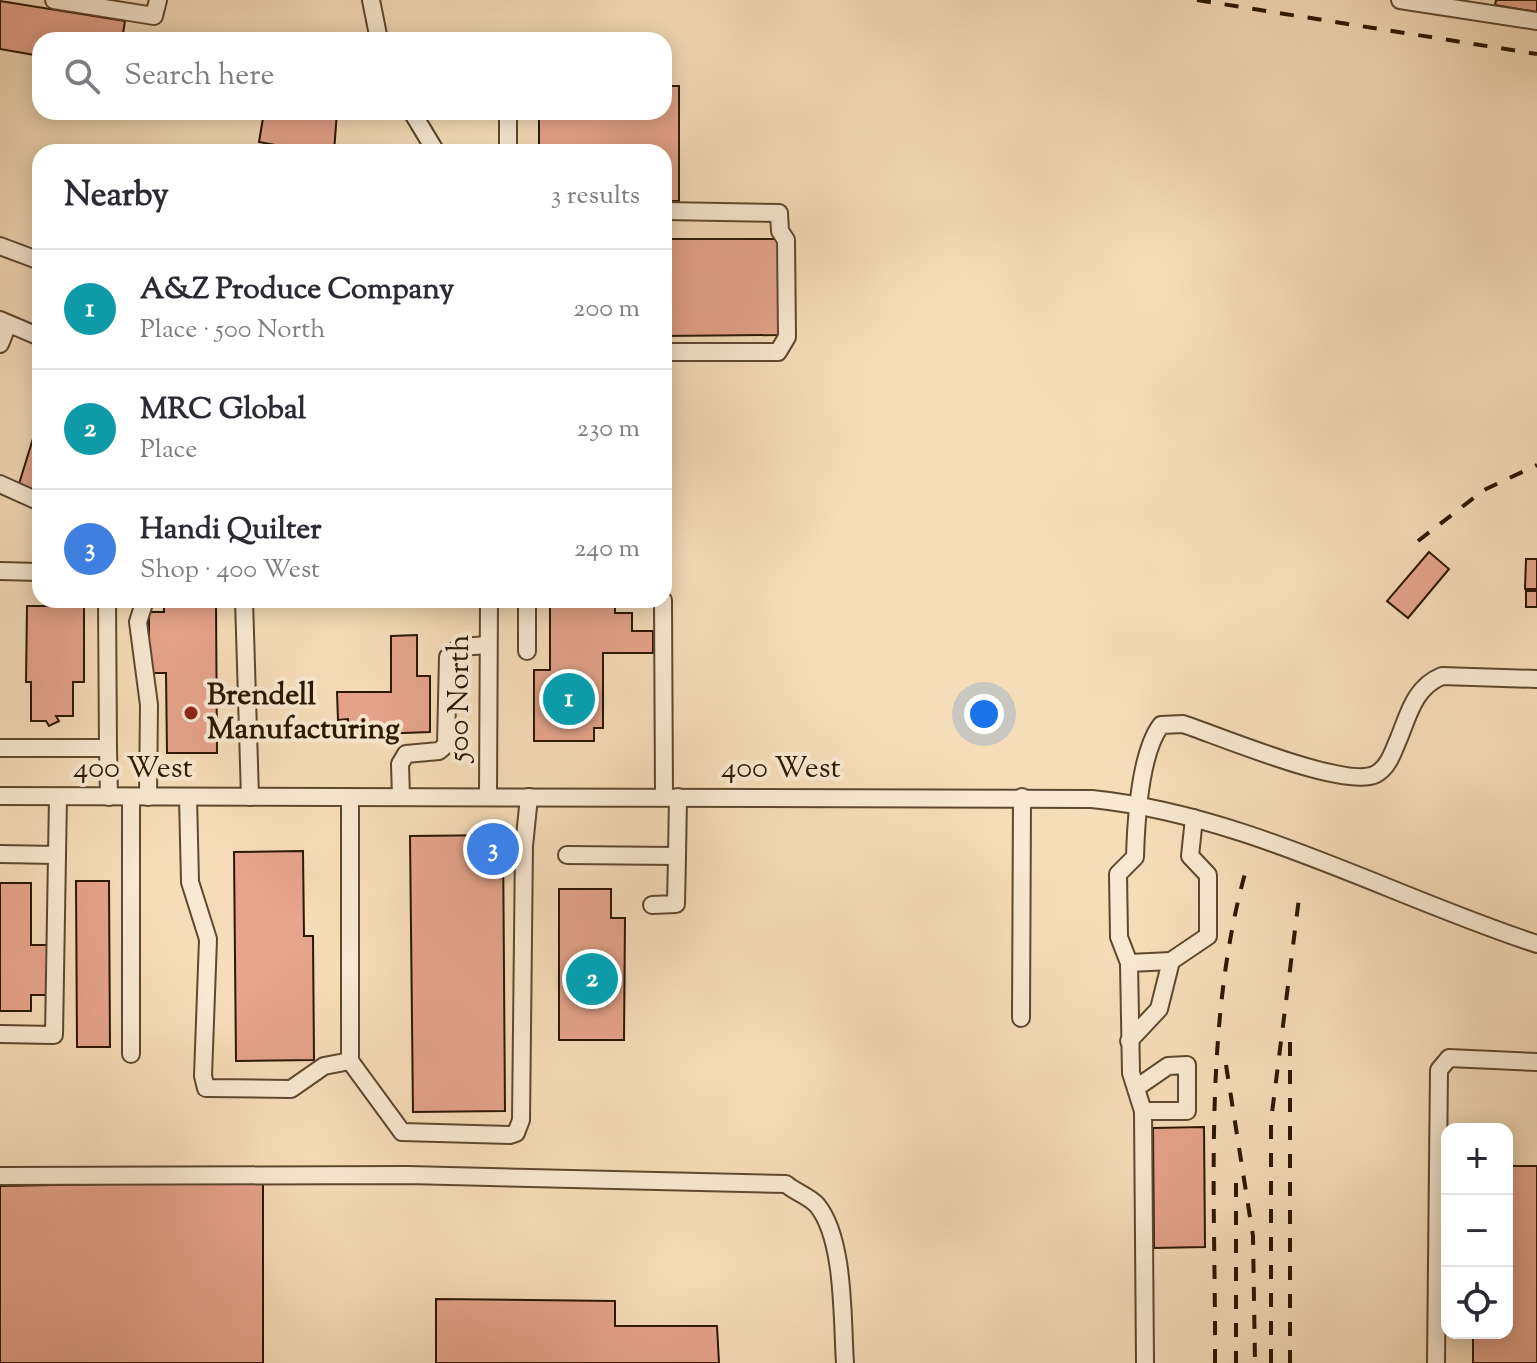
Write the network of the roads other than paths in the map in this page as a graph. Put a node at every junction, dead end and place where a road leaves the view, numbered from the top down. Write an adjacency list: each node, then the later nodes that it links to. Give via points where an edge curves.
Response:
1 (54, 0): 2 (street, via 154,16)
2 (158, 0)
3 (371, 0): 7 (street)
4 (1400, 0): 5 (street)
5 (1480, 6): 6 (street)
6 (1537, 21)
7 (377, 32)
8 (417, 120): 10 (street)
9 (508, 120): 11 (street)
10 (431, 144)
11 (508, 144)
12 (672, 211): 18 (street, via 779,213 786,240 787,337 778,352)
13 (0, 246): 14 (street)
14 (32, 258)
15 (4, 322): 16 (street); 17 (street)
16 (32, 334)
17 (0, 344)
18 (672, 352)
19 (0, 484): 20 (street)
20 (32, 498)
21 (0, 571): 22 (street)
22 (32, 572)
23 (107, 608): 33 (street)
24 (142, 608): 37 (street, via 138,622 149,705)
25 (244, 608): 39 (street)
26 (489, 608): 29 (street, 500 North)
27 (527, 608): 30 (street)
28 (663, 608): 44 (street)
29 (488, 645): 41 (street, via 460,647 448,657 446,745 439,751 406,754 400,764); 42 (street, 500 North)
30 (527, 651)
31 (1537, 679): 46 (street, via 1442,676 1428,682 1419,691 1390,760 1363,778 1307,767 1171,722 1161,725)
32 (0, 748): 33 (street)
33 (108, 748): 36 (street)
34 (0, 796): 35 (street, 400 West)
35 (58, 797): 36 (street, 400 West); 49 (street)
36 (109, 797): 37 (street, 400 West)
37 (140, 797): 38 (street, 400 West); 59 (street)
38 (188, 797): 39 (street, 400 West); 60 (street, via 190,882 208,939 206,1088 291,1089 324,1066)
39 (250, 797): 40 (street, 400 West)
40 (350, 797): 41 (street, 400 West); 60 (street)
41 (401, 797): 42 (street, 400 West)
42 (488, 797): 43 (street, 400 West)
43 (529, 797): 44 (street, 400 West); 60 (street, via 521,1120 516,1133 402,1132)
44 (671, 797): 45 (street, 400 West); 51 (street)
45 (1022, 797): 46 (street, 400 West); 56 (street)
46 (1137, 805): 47 (street, 400 West); 55 (street, via 1135,857 1118,874 1119,937)
47 (1194, 818): 53 (street, 400 West); 54 (street, via 1190,856 1208,875 1208,936)
48 (0, 854): 49 (street)
49 (57, 855): 57 (street, via 54,1035)
50 (567, 855): 51 (street)
51 (677, 856): 52 (street, via 676,904)
52 (652, 905)
53 (1537, 944)
54 (1171, 961): 55 (street); 58 (street, via 1159,1009)
55 (1129, 963): 58 (street)
56 (1021, 1018)
57 (0, 1034)
58 (1129, 1041): 62 (street)
59 (131, 1054)
60 (350, 1061)
61 (1537, 1062): 67 (street, via 1449,1058 1439,1070)
62 (1136, 1088): 63 (street); 63 (street, via 1168,1066 1187,1065 1187,1111)
63 (1143, 1111): 66 (street)
64 (0, 1176): 65 (street, via 408,1175 786,1184 815,1203 829,1225 840,1284)
65 (845, 1363)
66 (1145, 1363)
67 (1436, 1363)

